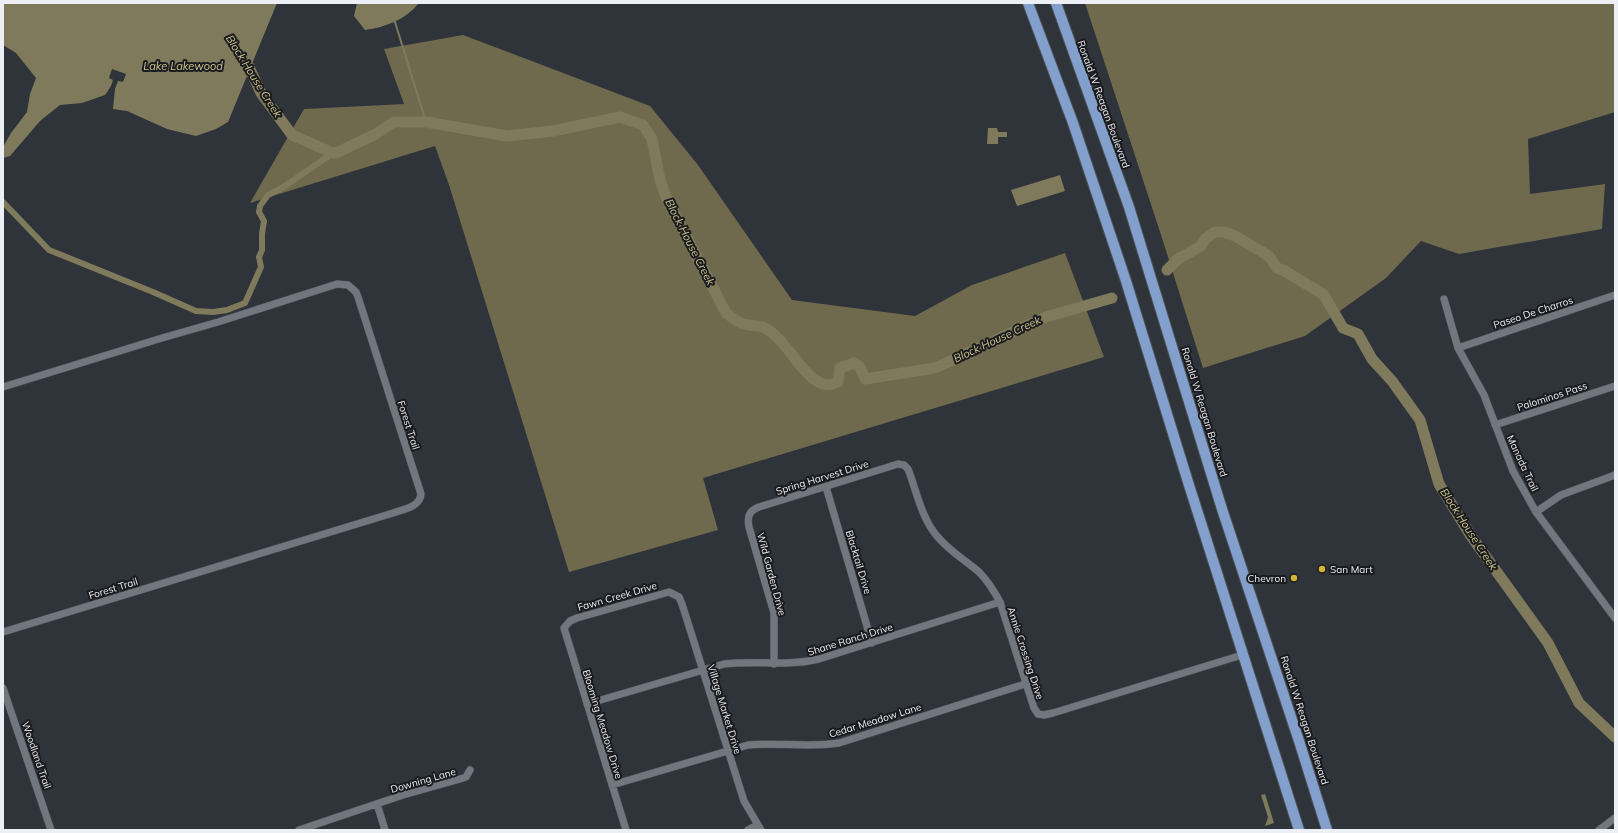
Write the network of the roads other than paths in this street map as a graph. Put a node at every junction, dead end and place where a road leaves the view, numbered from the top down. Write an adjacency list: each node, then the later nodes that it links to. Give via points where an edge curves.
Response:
1 (1028, 3): 20 (main road, via 1073,123 1126,281)
2 (1056, 3): 38 (main road, Ronald W Reagan Boulevard, via 1128,206 1222,509)
3 (1615, 295): 5 (street, Paseo De Charros)
4 (1444, 299): 5 (street, Manada Trail)
5 (1458, 348): 8 (street, Manada Trail, via 1484,396)
6 (1615, 386): 8 (street, Palominos Pass)
7 (3, 387): 18 (street, Forest Trail, via 218,322 310,291 343,284 353,288 358,297 421,498 418,503 394,513)
8 (1495, 425): 12 (street, Manada Trail, via 1513,471)
9 (904, 465): 11 (street, Spring Harvest Drive, via 891,465); 15 (street, Annie Crossing Drive, via 908,469 927,523 947,547 979,572)
10 (1615, 475): 12 (street, via 1561,495)
11 (826, 487): 13 (street, Spring Harvest Drive, via 753,509); 19 (street, Blacktail Drive)
12 (1536, 512): 16 (street, Manada Trail)
13 (749, 513): 21 (street, Wild Garden Drive, via 749,527 774,614)
14 (675, 594): 17 (street, Fawn Creek Drive, via 662,593 577,618); 22 (street, Village Market Drive, via 682,604)
15 (1000, 602): 19 (street, Shane Ranch Drive); 23 (street, Annie Crossing Drive)
16 (1615, 618)
17 (566, 625): 25 (street, Blooming Meadow Drive, via 565,634)
18 (3, 632)
19 (872, 643): 21 (street, Shane Ranch Drive, via 804,663)
20 (1242, 654): 23 (street, Annie Crossing Drive, via 1044,715 1038,714 1034,708); 37 (main road)
21 (774, 664): 22 (street, Shane Ranch Drive, via 735,662)
22 (703, 670): 25 (street, Shane Ranch Drive); 26 (street, Village Market Drive)
23 (1025, 684): 26 (street, Cedar Meadow Lane, via 839,743 764,744)
24 (3, 688): 32 (street, Woodland Trail)
25 (587, 704): 28 (street, Blooming Meadow Drive)
26 (728, 751): 28 (street, Cedar Meadow Lane); 31 (street, Village Market Drive, via 744,801)
27 (470, 770): 29 (street, Downing Lane, via 466,777)
28 (612, 785): 35 (street, Blooming Meadow Drive)
29 (377, 804): 33 (street, Downing Lane); 34 (street)
30 (1615, 818): 39 (street)
31 (759, 827): 36 (street)
32 (51, 830)
33 (299, 830)
34 (385, 830)
35 (626, 830)
36 (748, 830)
37 (1299, 830)
38 (1327, 830)
39 (1599, 830)

